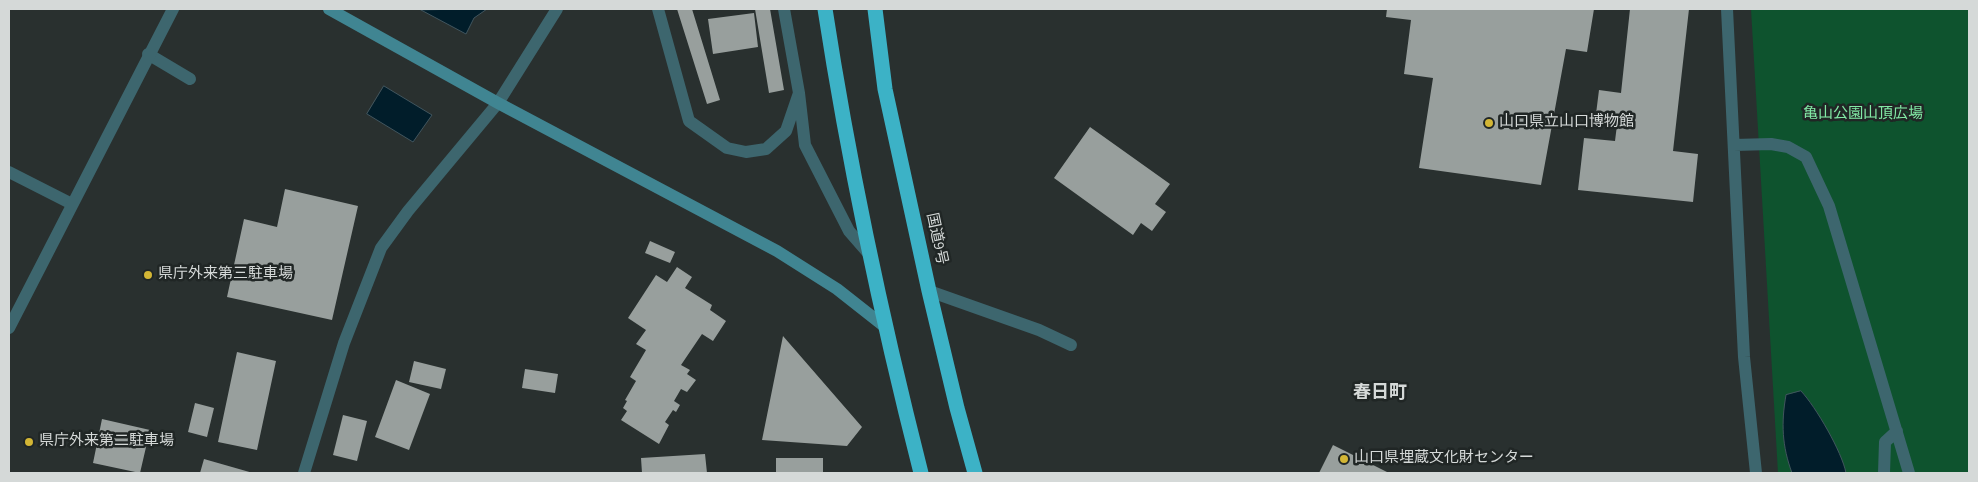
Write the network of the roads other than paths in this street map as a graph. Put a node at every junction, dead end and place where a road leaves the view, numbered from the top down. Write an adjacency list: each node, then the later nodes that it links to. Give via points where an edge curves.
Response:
1 (173, 9): 9 (street)
2 (328, 9): 12 (street)
3 (557, 9): 12 (street)
4 (658, 9): 11 (street, via 689,121 727,148 746,152 766,149 786,131)
5 (784, 9): 11 (street)
6 (825, 9): 16 (highway)
7 (875, 9): 17 (highway, 国道9号, via 886,89)
8 (1727, 9): 13 (street)
9 (148, 54): 10 (street); 15 (street)
10 (190, 79)
11 (799, 93): 16 (street, via 805,145 849,231)
12 (498, 103): 18 (street, via 777,251 837,289); 22 (street, via 381,248 344,343)
13 (1734, 145): 21 (street, via 1771,144 1788,147 1806,157 1829,206); 25 (street, via 1744,357)
14 (9, 172): 15 (street)
15 (72, 204): 19 (street)
16 (869, 254): 18 (highway)
17 (929, 290): 20 (street); 24 (highway, 国道9号)
18 (884, 326): 23 (highway)
19 (9, 328)
20 (1071, 345)
21 (1897, 432): 26 (street, via 1885,442); 27 (street)
22 (304, 473)
23 (921, 473)
24 (975, 473)
25 (1756, 473)
26 (1884, 473)
27 (1909, 473)

